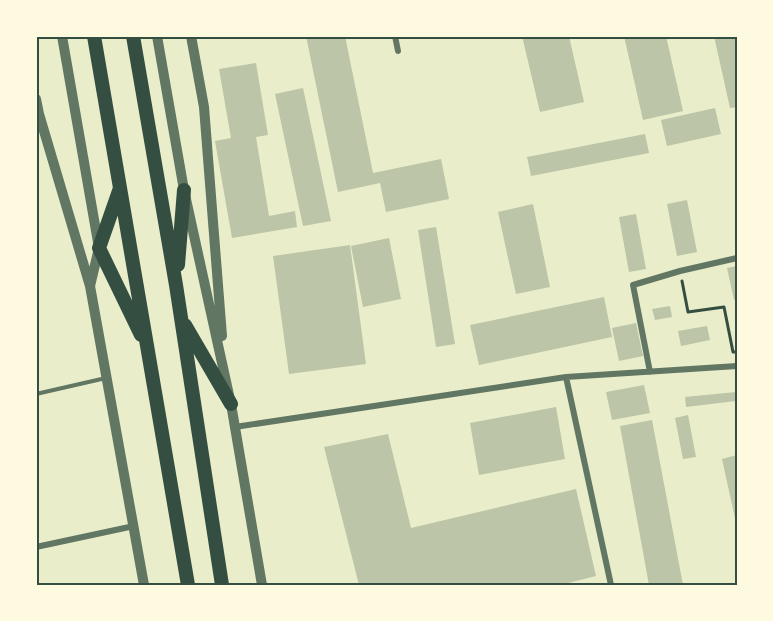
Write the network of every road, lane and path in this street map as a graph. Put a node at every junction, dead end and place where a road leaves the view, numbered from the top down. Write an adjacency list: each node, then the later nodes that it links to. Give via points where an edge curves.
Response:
1 (62, 36): 11 (street)
2 (94, 36): 9 (highway)
3 (134, 36): 14 (highway)
4 (157, 36): 10 (street)
5 (191, 36): 21 (street, via 204,107)
6 (395, 36): 7 (street)
7 (398, 51)
8 (36, 99): 15 (street)
9 (120, 186): 11 (highway); 17 (highway)
10 (184, 190): 14 (highway); 21 (street)
11 (99, 248): 15 (street); 17 (highway)
12 (737, 258): 13 (street)
13 (680, 271): 18 (path, via 688,312 724,307 733,352); 20 (street, via 633,285)
14 (176, 285): 16 (highway)
15 (90, 286): 22 (street)
16 (182, 319): 25 (highway); 31 (highway)
17 (148, 350): 30 (highway)
18 (737, 352)
19 (737, 366): 20 (street)
20 (650, 372): 23 (street)
21 (226, 375): 25 (street)
22 (106, 377): 24 (lane); 27 (street)
23 (566, 377): 26 (street); 33 (street)
24 (36, 394)
25 (231, 404): 26 (street)
26 (235, 427): 32 (street)
27 (134, 526): 28 (street); 29 (street)
28 (36, 547)
29 (144, 585)
30 (188, 585)
31 (222, 585)
32 (262, 585)
33 (611, 585)

